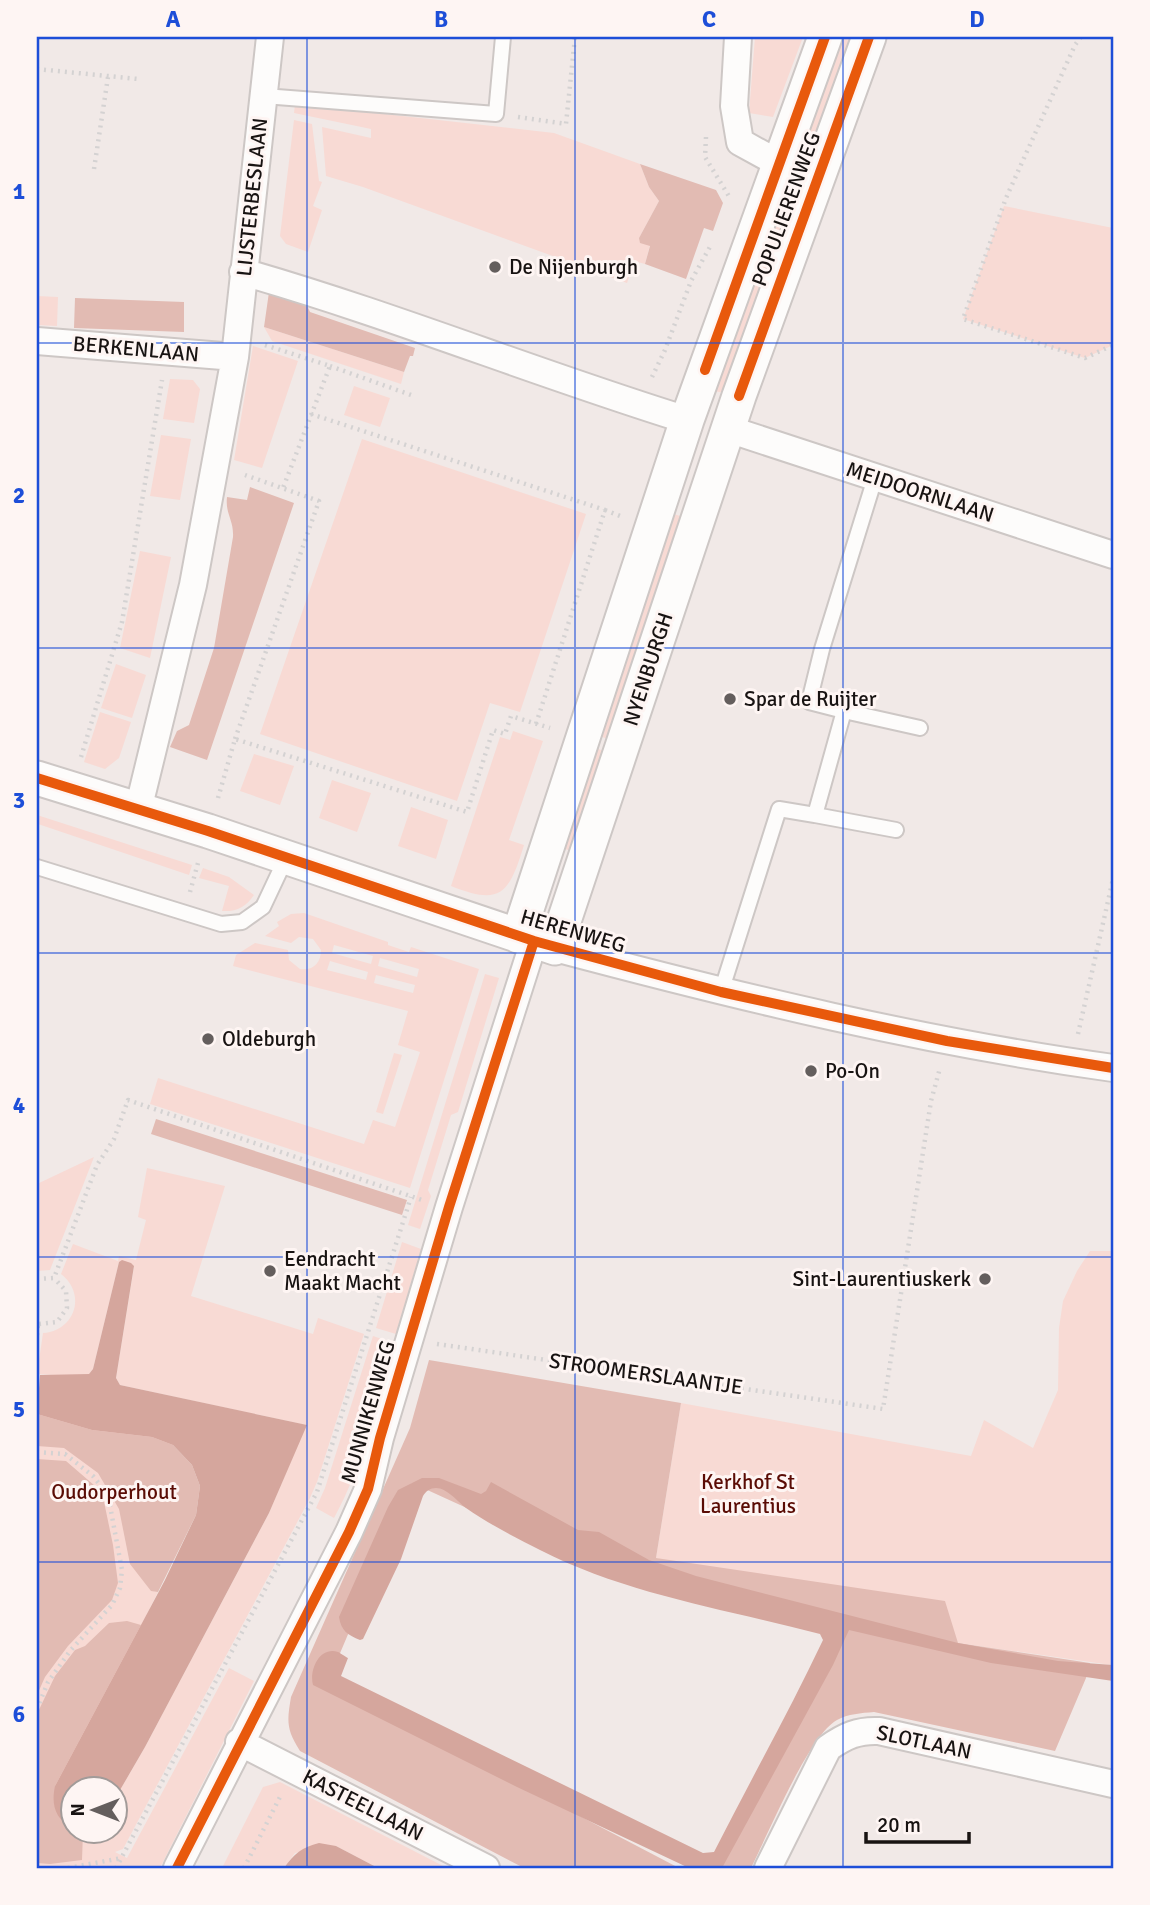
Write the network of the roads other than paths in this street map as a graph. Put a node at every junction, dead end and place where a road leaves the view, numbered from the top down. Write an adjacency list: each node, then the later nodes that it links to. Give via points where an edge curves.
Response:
1 (270, 37): 6 (street, LIJSTERBESLAAN)
2 (503, 37): 6 (lane, via 496,114)
3 (738, 37): 7 (street, via 734,106 740,142)
4 (825, 37): 7 (street, POPULIERENWEG)
5 (869, 37): 12 (street, POPULIERENWEG)
6 (264, 96): 8 (street, LIJSTERBESLAAN)
7 (778, 163): 11 (street, POPULIERENWEG)
8 (243, 272): 10 (street, LIJSTERBESLAAN); 11 (street)
9 (37, 341): 10 (street, BERKENLAAN, via 166,351)
10 (236, 346): 18 (street, via 193,585)
11 (687, 420): 12 (street); 23 (street, NYENBURGH, via 582,738)
12 (728, 429): 13 (street, MEIDOORNLAAN); 23 (street, NYENBURGH)
13 (875, 478): 14 (street, MEIDOORNLAAN); 15 (lane, via 809,702)
14 (1113, 555)
15 (844, 711): 16 (lane); 19 (lane)
16 (919, 728)
17 (37, 778): 18 (street, HERENWEG)
18 (138, 810): 21 (street, HERENWEG)
19 (815, 815): 20 (lane); 24 (lane, via 779,809)
20 (896, 830)
21 (286, 858): 22 (lane, via 263,907 242,922 221,924); 23 (street, HERENWEG)
22 (37, 867)
23 (536, 941): 24 (street, HERENWEG); 26 (street, MUNNIKENWEG, via 449,1207 368,1489)
24 (721, 992): 25 (street, HERENWEG, via 947,1041)
25 (1113, 1068)
26 (239, 1742): 28 (street, MUNNIKENWEG); 29 (street, KASTEELLAAN)
27 (1113, 1784): 30 (street, SLOTLAAN, via 863,1730 828,1748)
28 (177, 1868)
29 (486, 1868)
30 (768, 1868)

